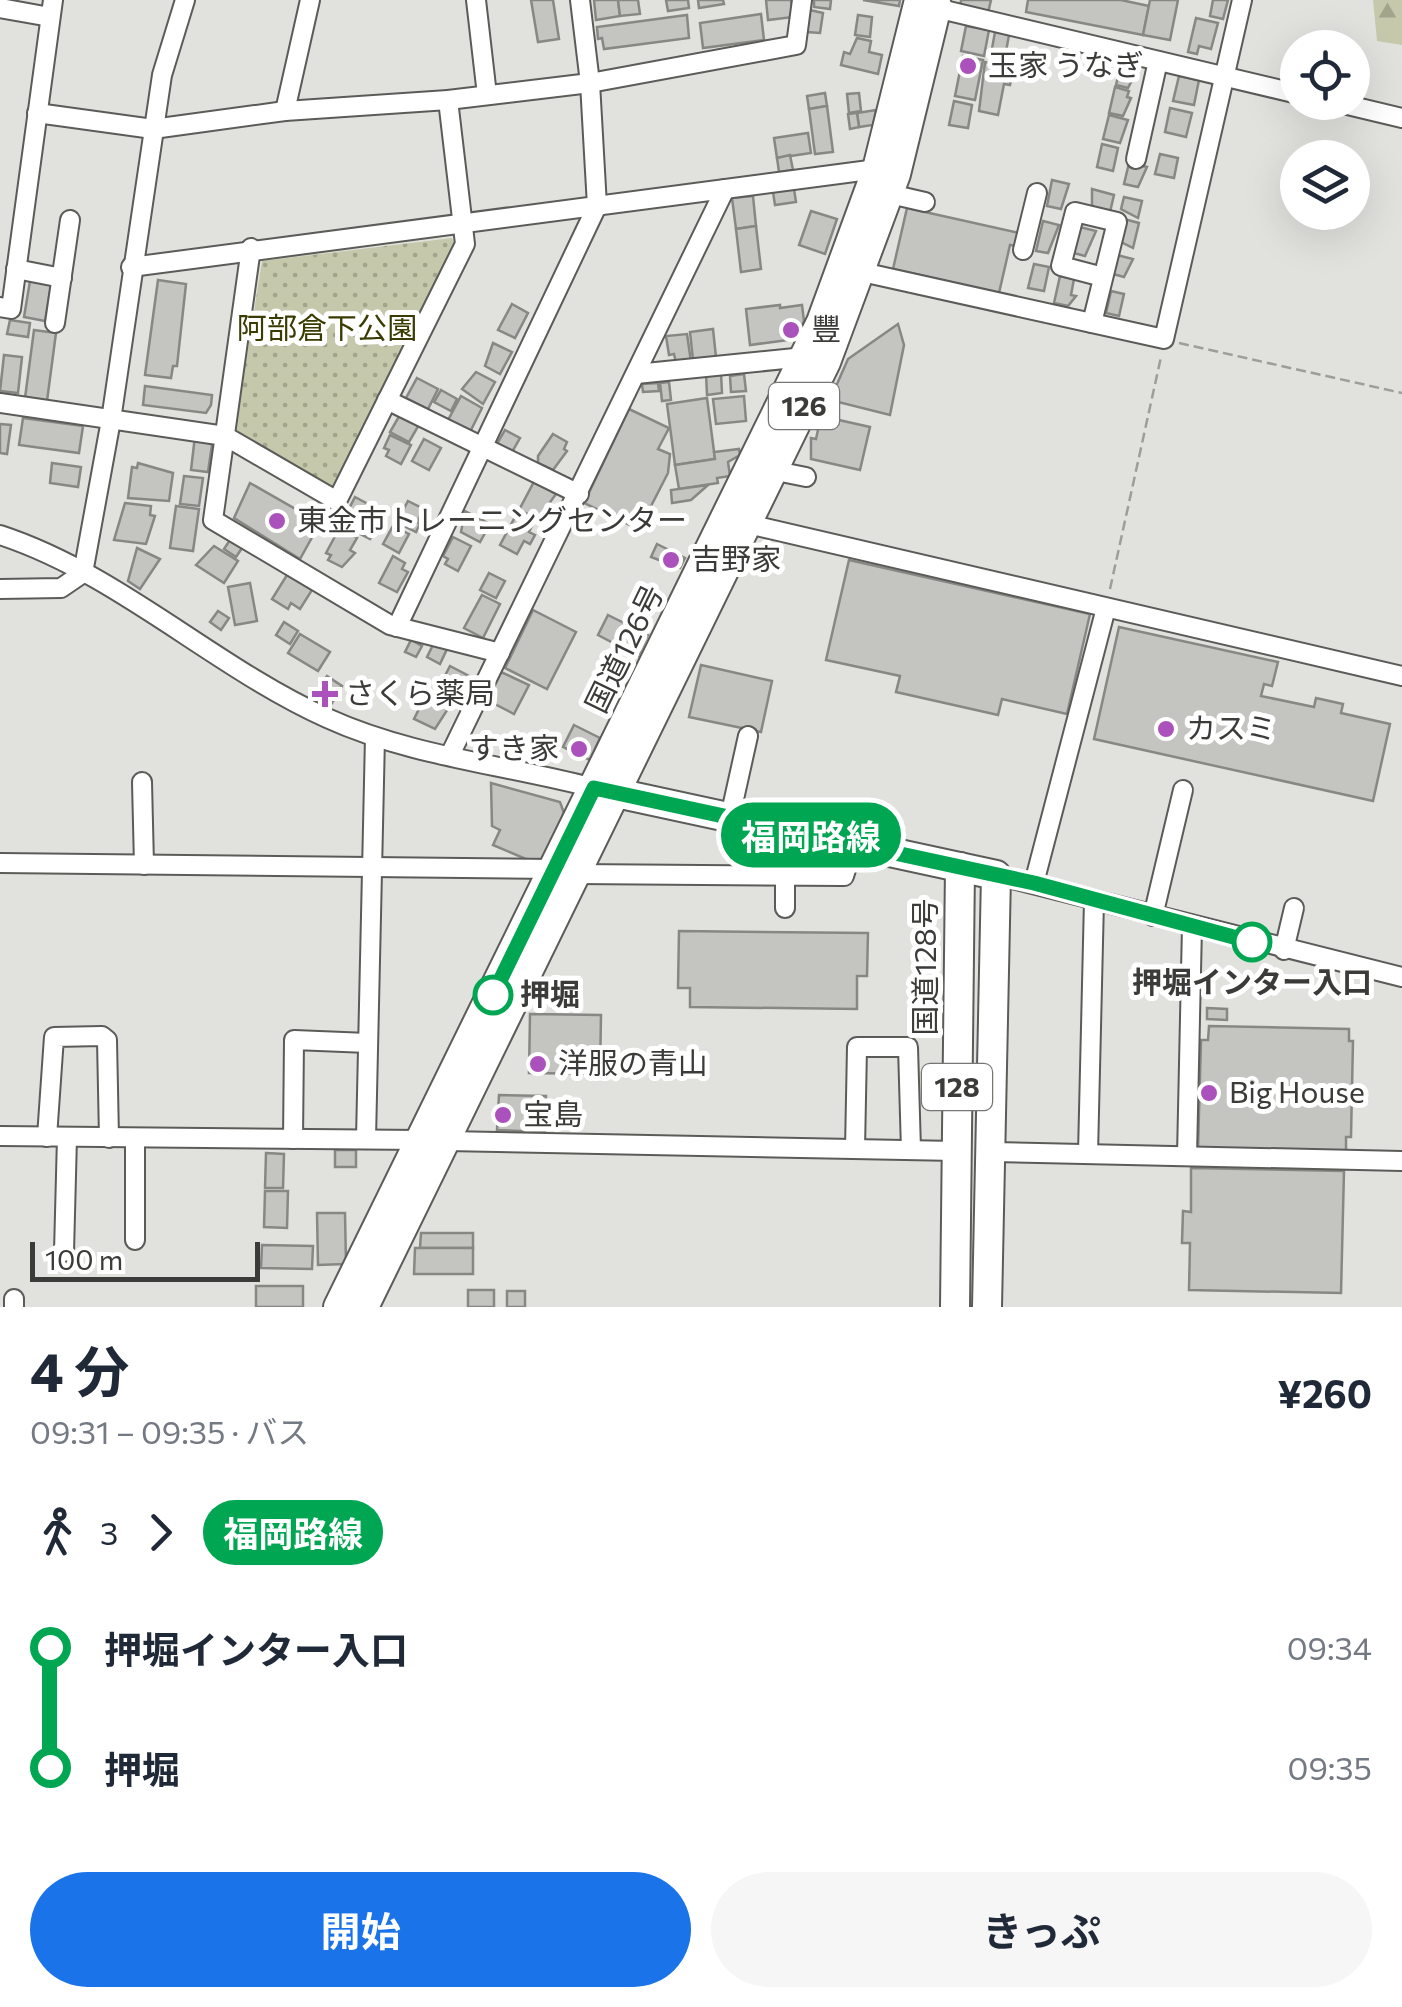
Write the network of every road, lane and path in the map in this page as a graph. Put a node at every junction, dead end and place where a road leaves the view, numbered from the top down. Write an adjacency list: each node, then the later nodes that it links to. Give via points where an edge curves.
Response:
1 (186, 0): 20 (street)
2 (310, 0): 17 (street)
3 (476, 0): 14 (street)
4 (580, 0): 12 (street)
5 (802, 0): 12 (street, via 796,45)
6 (1242, 0): 11 (street)
7 (931, 3): 10 (street); 22 (highway, 国道126号 / 126)
8 (0, 8): 9 (street)
9 (52, 8): 18 (street)
10 (1158, 62): 11 (street); 21 (street)
11 (1226, 77): 13 (street); 39 (street)
12 (590, 83): 14 (street); 26 (street)
13 (1280, 90)
14 (487, 95): 15 (street)
15 (448, 100): 17 (street); 28 (street)
16 (1370, 110): 19 (street)
17 (285, 112): 20 (street)
18 (37, 113): 20 (street); 32 (street)
19 (1402, 118)
20 (153, 129): 31 (street)
21 (1136, 160)
22 (883, 181): 23 (street); 25 (street); 33 (highway, 国道126号 / 126); 40 (highway, 国道126号 / 126)
23 (725, 188): 26 (street); 41 (street)
24 (1037, 193): 30 (street)
25 (925, 202)
26 (597, 206): 28 (street); 47 (street)
27 (70, 220): 35 (street)
28 (462, 223): 29 (street); 43 (street, via 465,244)
29 (251, 248): 31 (street); 46 (street)
30 (1024, 250)
31 (132, 267): 45 (street)
32 (16, 270): 35 (street); 36 (street, via 11,309)
33 (862, 272): 38 (street); 48 (highway, 国道126号 / 126)
34 (1103, 276): 38 (street)
35 (62, 278): 37 (street)
36 (0, 307)
37 (55, 323)
38 (1092, 323): 39 (street)
39 (1164, 340): 42 (path); 55 (path)
40 (805, 357): 41 (street); 63 (highway, 国道126号 / 126)
41 (636, 374): 50 (street)
42 (1402, 393)
43 (387, 400): 46 (street, via 337,501); 47 (street)
44 (0, 403): 45 (street)
45 (111, 420): 46 (street); 53 (street)
46 (225, 436): 56 (street, via 213,520)
47 (484, 446): 50 (street); 56 (street)
48 (771, 470): 49 (street); 51 (highway, 国道126号 / 126)
49 (806, 478)
50 (579, 494): 57 (street)
51 (744, 523): 55 (street); 63 (highway, 国道126号 / 126)
52 (0, 534): 53 (street)
53 (83, 573): 54 (street, via 61,588); 60 (street, via 324,717)
54 (0, 589)
55 (1106, 608): 58 (street); 74 (street, via 1074,765)
56 (397, 627): 57 (street)
57 (500, 654): 61 (street)
58 (1402, 676)
59 (748, 736): 65 (street)
60 (375, 738): 61 (street); 70 (street)
61 (450, 754): 63 (street)
62 (142, 782): 68 (street)
63 (605, 790): 65 (highway, 国道128号); 71 (highway, 国道126号 / 126)
64 (1183, 790): 78 (street)
65 (730, 818): 66 (highway, 国道128号)
66 (854, 844): 69 (highway, 国道128号); 72 (street, via 844,876)
67 (0, 862): 68 (street)
68 (144, 865): 70 (street)
69 (960, 867): 73 (highway, 国道128号); 93 (highway, 国道128号 / 128, via 950,991)
70 (372, 868): 71 (street); 82 (street)
71 (566, 872): 72 (street); 90 (highway, 国道126号 / 126)
72 (786, 875): 76 (street)
73 (996, 875): 74 (street); 94 (highway, 128)
74 (1034, 883): 75 (street)
75 (1094, 900): 78 (street); 95 (street)
76 (785, 908)
77 (1294, 908): 80 (street)
78 (1153, 916): 79 (street)
79 (1192, 926): 80 (street); 96 (street)
80 (1284, 950): 81 (street)
81 (1402, 977)
82 (368, 1042): 88 (street, via 294,1040); 89 (street)
83 (0, 1136): 84 (street)
84 (47, 1137): 85 (street); 86 (street, via 54,1037 102,1036)
85 (67, 1137): 86 (street); 99 (street)
86 (109, 1138): 87 (street)
87 (135, 1138): 88 (street); 98 (street)
88 (293, 1139): 89 (street)
89 (366, 1139): 90 (street)
90 (434, 1140): 91 (street); 100 (highway, 国道126号 / 126); 101 (highway, 国道126号 / 126)
91 (855, 1149): 92 (street); 92 (street, via 857,1047 908,1047)
92 (911, 1150): 93 (street)
93 (956, 1151): 94 (highway); 102 (highway, 国道128号 / 128)
94 (991, 1152): 95 (street); 103 (highway, 128)
95 (1088, 1154): 96 (street)
96 (1187, 1156): 97 (street)
97 (1402, 1161)
98 (135, 1240)
99 (64, 1252)
100 (338, 1307)
101 (364, 1307)
102 (954, 1307)
103 (988, 1307)

